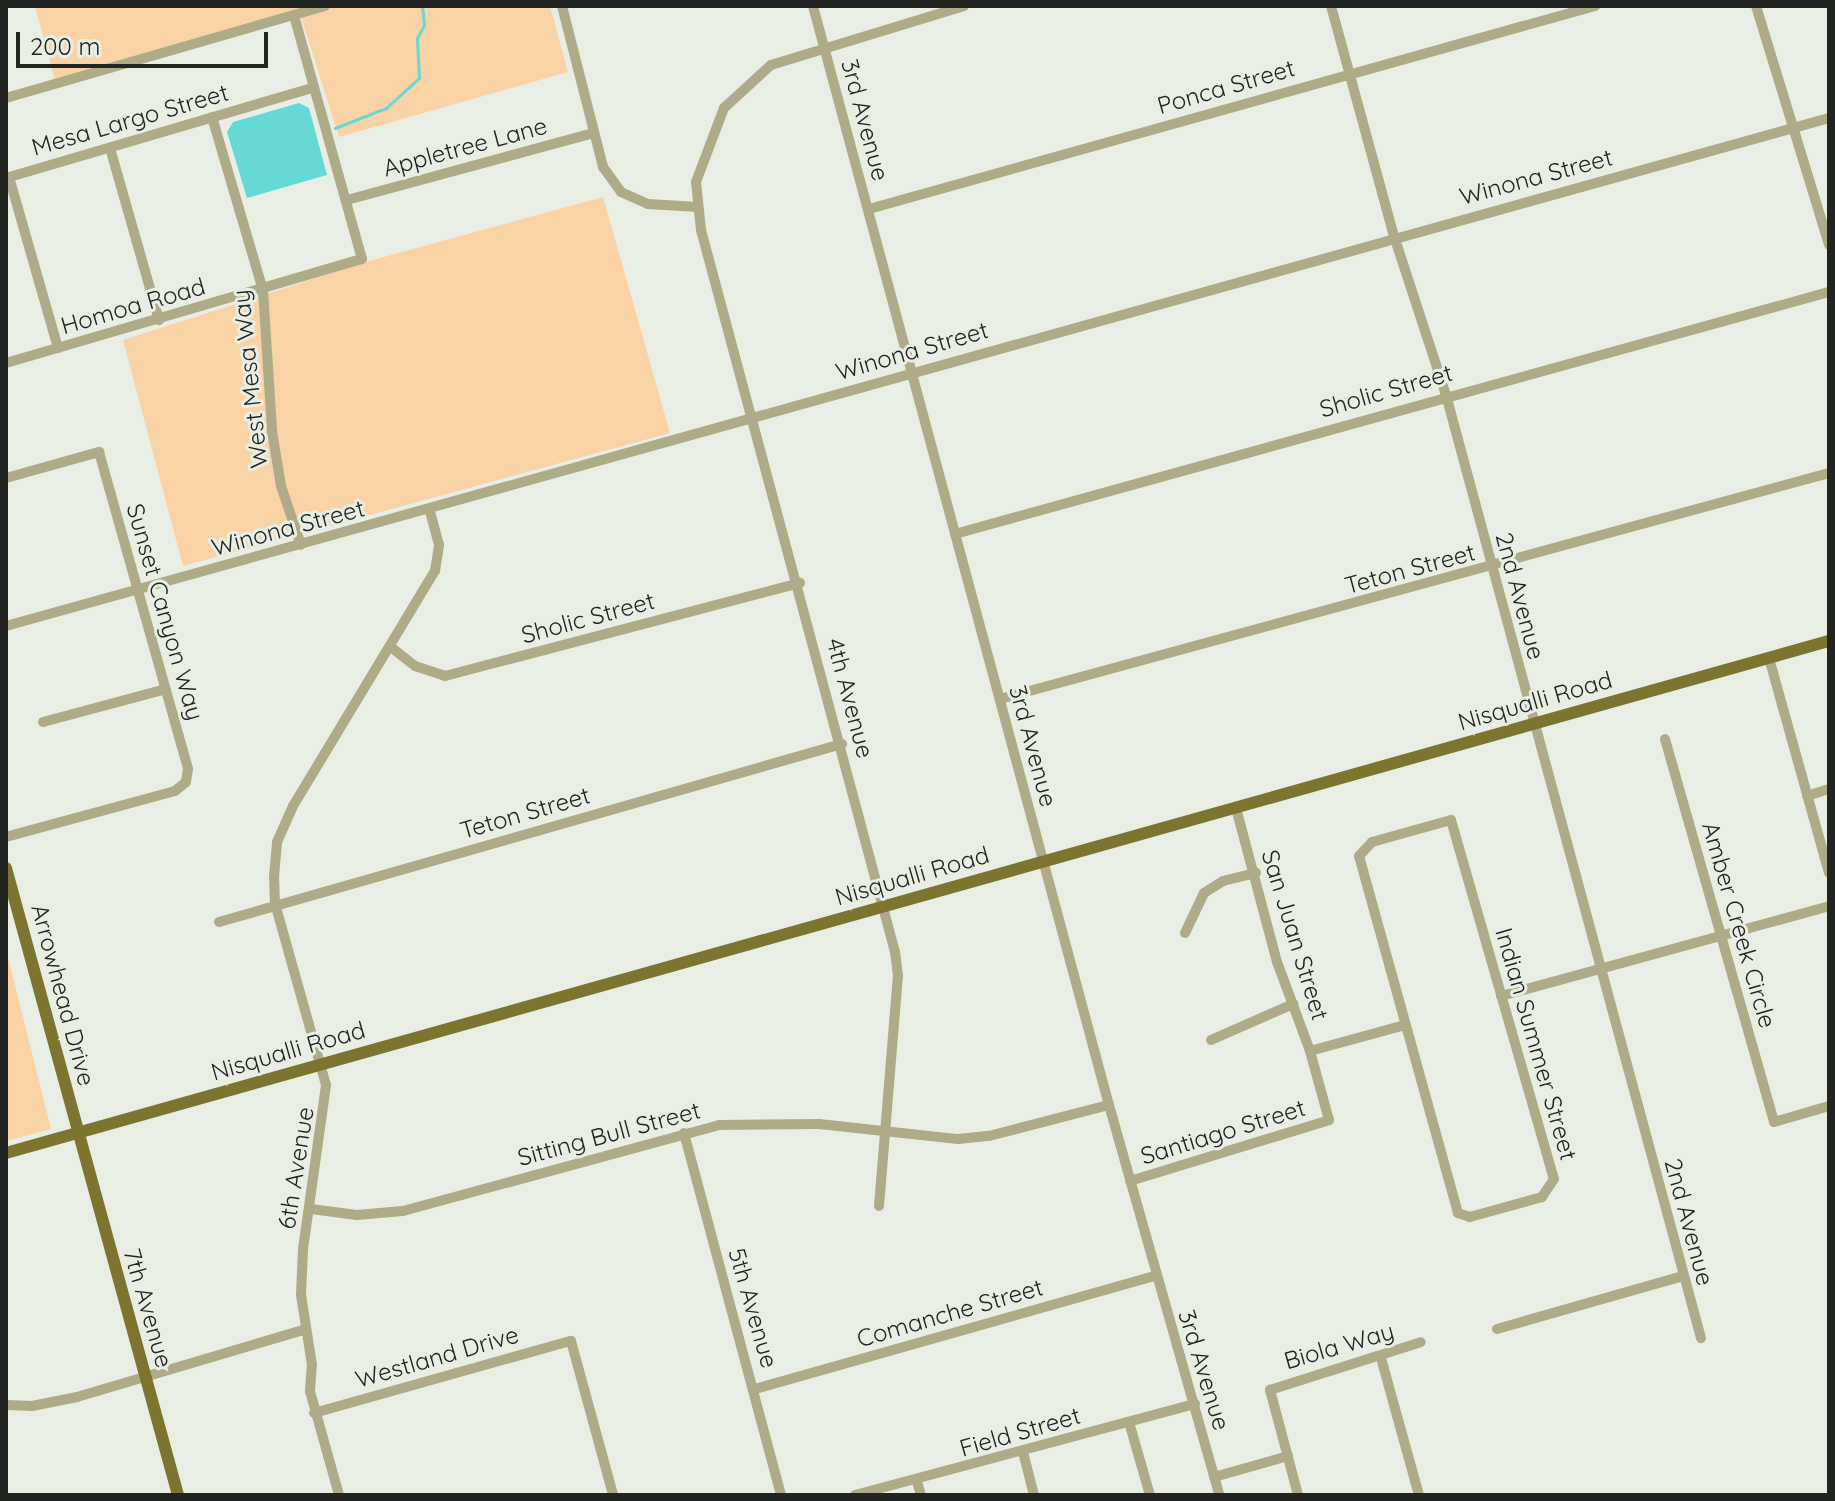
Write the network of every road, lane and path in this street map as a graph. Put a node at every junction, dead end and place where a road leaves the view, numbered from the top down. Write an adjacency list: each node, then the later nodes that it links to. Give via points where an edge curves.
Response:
1 (325, 6): 8 (street)
2 (562, 6): 16 (street)
3 (813, 6): 9 (street, 3rd Avenue)
4 (964, 6): 9 (street, 4th Avenue)
5 (1331, 6): 10 (street, 2nd Avenue)
6 (1595, 6): 10 (street, Ponca Street)
7 (1756, 6): 15 (street)
8 (294, 15): 11 (street); 12 (street)
9 (823, 46): 20 (street, 4th Avenue, via 771,65 733,96 702,157); 21 (street, 3rd Avenue)
10 (1350, 72): 21 (street, Ponca Street); 22 (street, 2nd Avenue)
11 (312, 88): 13 (street, Mesa Largo Street); 19 (street)
12 (6, 98)
13 (212, 117): 17 (street, Mesa Largo Street); 24 (street, West Mesa Way)
14 (1829, 118): 15 (street, Winona Street)
15 (1794, 128): 22 (street, Winona Street); 23 (street)
16 (593, 133): 19 (street, Appletree Lane); 20 (street, via 603,167 621,192 648,204)
17 (110, 148): 18 (street, Mesa Largo Street); 26 (street)
18 (8, 177): 27 (street)
19 (347, 200): 24 (street, Homoa Road, via 362,259)
20 (698, 207): 31 (street, 4th Avenue)
21 (869, 209): 29 (street, 3rd Avenue)
22 (1394, 236): 29 (street, Winona Street); 30 (street, 2nd Avenue)
23 (1829, 245)
24 (263, 290): 26 (street, Homoa Road); 36 (street, West Mesa Way, via 275,452)
25 (1829, 292): 30 (street, Sholic Street)
26 (159, 320): 27 (street, Homoa Road)
27 (58, 348): 28 (street, Homoa Road)
28 (6, 363)
29 (912, 372): 31 (street, Winona Street); 35 (street, 3rd Avenue)
30 (1446, 395): 35 (street, Sholic Street); 37 (street, 2nd Avenue)
31 (753, 416): 34 (street, Winona Street); 38 (street, 4th Avenue)
32 (1829, 473): 37 (street, Teton Street)
33 (6, 478): 39 (street, Sunset Canyon Way, via 99,452)
34 (430, 511): 36 (street, Winona Street); 42 (street, 6th Avenue, via 439,545 435,571)
35 (955, 534): 45 (street, 3rd Avenue)
36 (301, 545): 39 (street, Winona Street)
37 (1492, 568): 45 (street, Teton Street); 47 (street, 2nd Avenue)
38 (800, 583): 42 (street, Sholic Street, via 445,676 415,666); 49 (street, 4th Avenue)
39 (138, 589): 40 (street, Winona Street); 44 (street, Sunset Canyon Way)
40 (6, 626)
41 (1829, 641): 43 (main road, Nisqualli Road)
42 (392, 648): 58 (street, 6th Avenue, via 293,806 277,842)
43 (1769, 658): 47 (main road, Nisqualli Road); 51 (street)
44 (166, 689): 46 (street); 53 (street, Sunset Canyon Way, via 188,769 186,782 175,791)
45 (1000, 699): 54 (street, 3rd Avenue)
46 (43, 722)
47 (1532, 724): 52 (main road, Nisqualli Road); 64 (street, 2nd Avenue)
48 (1665, 739): 63 (street, Amber Creek Circle)
49 (842, 744): 58 (street, Teton Street); 59 (street, 4th Avenue)
50 (1829, 789): 51 (street)
51 (1807, 796): 57 (street)
52 (1236, 808): 54 (main road, Nisqualli Road); 56 (street, San Juan Street)
53 (6, 837)
54 (1043, 862): 59 (main road, Nisqualli Road); 71 (street, 3rd Avenue)
55 (6, 868): 74 (main road, Arrowhead Drive)
56 (1256, 873): 62 (street, via 1223,881 1204,893); 66 (street, San Juan Street)
57 (1829, 873)
58 (275, 904): 61 (street, Teton Street); 70 (street, 6th Avenue)
59 (883, 906): 70 (main road, Nisqualli Road); 76 (street, 4th Avenue, via 898,976)
60 (1829, 906): 63 (street)
61 (219, 922)
62 (1185, 933)
63 (1720, 936): 64 (street); 72 (street, Amber Creek Circle, via 1774,1122)
64 (1600, 969): 65 (street); 82 (street, 2nd Avenue)
65 (1501, 996): 67 (street, Indian Summer Street, via 1451,820 1361,848 1359,856); 67 (street, Indian Summer Street, via 1554,1179 1542,1197 1458,1213)
66 (1293, 1004): 68 (street); 69 (street, San Juan Street)
67 (1405, 1025): 69 (street)
68 (1211, 1040)
69 (1310, 1051): 73 (street, San Juan Street)
70 (320, 1065): 74 (main road, Nisqualli Road); 80 (street, 6th Avenue, via 327,1099)
71 (1109, 1105): 76 (street, Sitting Bull Street, via 989,1136); 78 (street, 3rd Avenue)
72 (1829, 1106)
73 (1329, 1120): 78 (street, Santiago Street)
74 (78, 1133): 77 (main road, Nisqualli Road); 88 (main road, 7th Avenue)
75 (684, 1133): 76 (street, Sitting Bull Street, via 771,1124); 80 (street, Sitting Bull Street, via 403,1211 357,1215); 89 (street, 5th Avenue)
76 (887, 1133): 79 (street, 4th Avenue)
77 (6, 1153)
78 (1130, 1181): 81 (street, 3rd Avenue)
79 (879, 1206)
80 (311, 1209): 83 (street, 6th Avenue, via 303,1249)
81 (1155, 1276): 89 (street, Comanche Street); 90 (street, 3rd Avenue)
82 (1683, 1276): 84 (street); 85 (street, 2nd Avenue)
83 (306, 1329): 88 (street); 92 (street, 6th Avenue)
84 (1497, 1329)
85 (1701, 1338)
86 (1421, 1342): 87 (street, Biola Way)
87 (1381, 1358): 95 (street, Biola Way, via 1270,1390); 109 (street)
88 (145, 1377): 91 (street, via 32,1406); 99 (main road, 7th Avenue)
89 (755, 1389): 102 (street, 5th Avenue)
90 (1195, 1404): 93 (street, Field Street); 96 (street, 3rd Avenue)
91 (6, 1405)
92 (314, 1413): 98 (street, 6th Avenue); 101 (street, Westland Drive, via 571,1341)
93 (1129, 1422): 94 (street, Field Street); 106 (street)
94 (1023, 1452): 97 (street, Field Street); 105 (street)
95 (1288, 1456): 96 (street); 108 (street)
96 (1214, 1477): 107 (street, 3rd Avenue)
97 (917, 1482): 103 (street, Field Street); 104 (street)
98 (338, 1493): 100 (street)
99 (178, 1495)
100 (326, 1495)
101 (613, 1495)
102 (781, 1495)
103 (855, 1495)
104 (921, 1495)
105 (1034, 1495)
106 (1150, 1495)
107 (1219, 1495)
108 (1298, 1495)
109 (1419, 1495)

